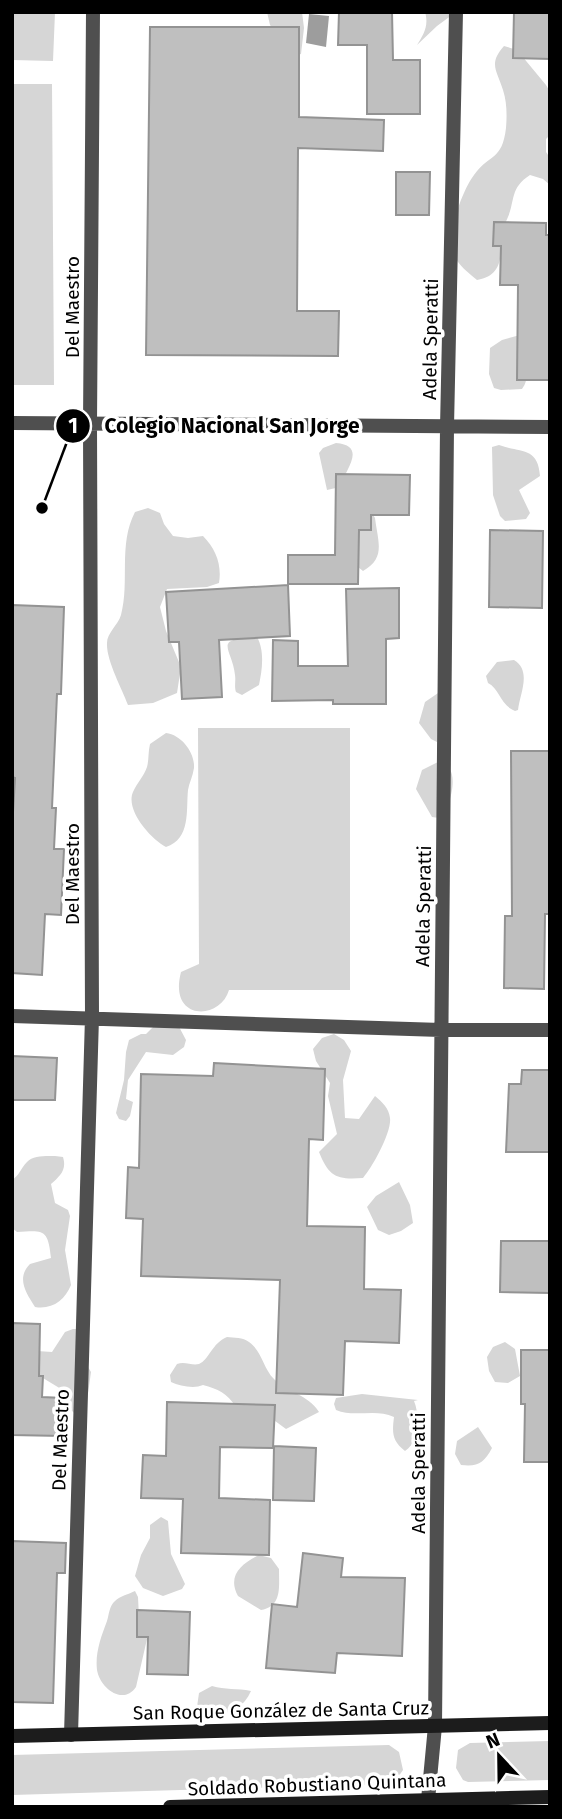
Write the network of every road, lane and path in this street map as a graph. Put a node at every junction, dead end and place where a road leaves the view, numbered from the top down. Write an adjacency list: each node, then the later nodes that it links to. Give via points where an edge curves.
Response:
1 (93, 12): 4 (street, Del Maestro)
2 (456, 12): 5 (street, Adela Speratti)
3 (12, 423): 4 (street)
4 (90, 424): 5 (street); 8 (street, Del Maestro)
5 (447, 427): 6 (street); 9 (street, Adela Speratti)
6 (550, 428)
7 (12, 1016): 8 (street)
8 (92, 1017): 9 (street); 13 (street, Del Maestro)
9 (441, 1030): 10 (street); 12 (street, Adela Speratti)
10 (550, 1030)
11 (550, 1723): 12 (street, San Roque González de Santa Cruz)
12 (435, 1726): 13 (street, San Roque González de Santa Cruz); 16 (street, Adela Speratti)
13 (71, 1735): 14 (street, San Roque González de Santa Cruz)
14 (12, 1736)
15 (550, 1797): 16 (street, Soldado Robustiano Quintana)
16 (428, 1800): 17 (street, Soldado Robustiano Quintana)
17 (170, 1807)

